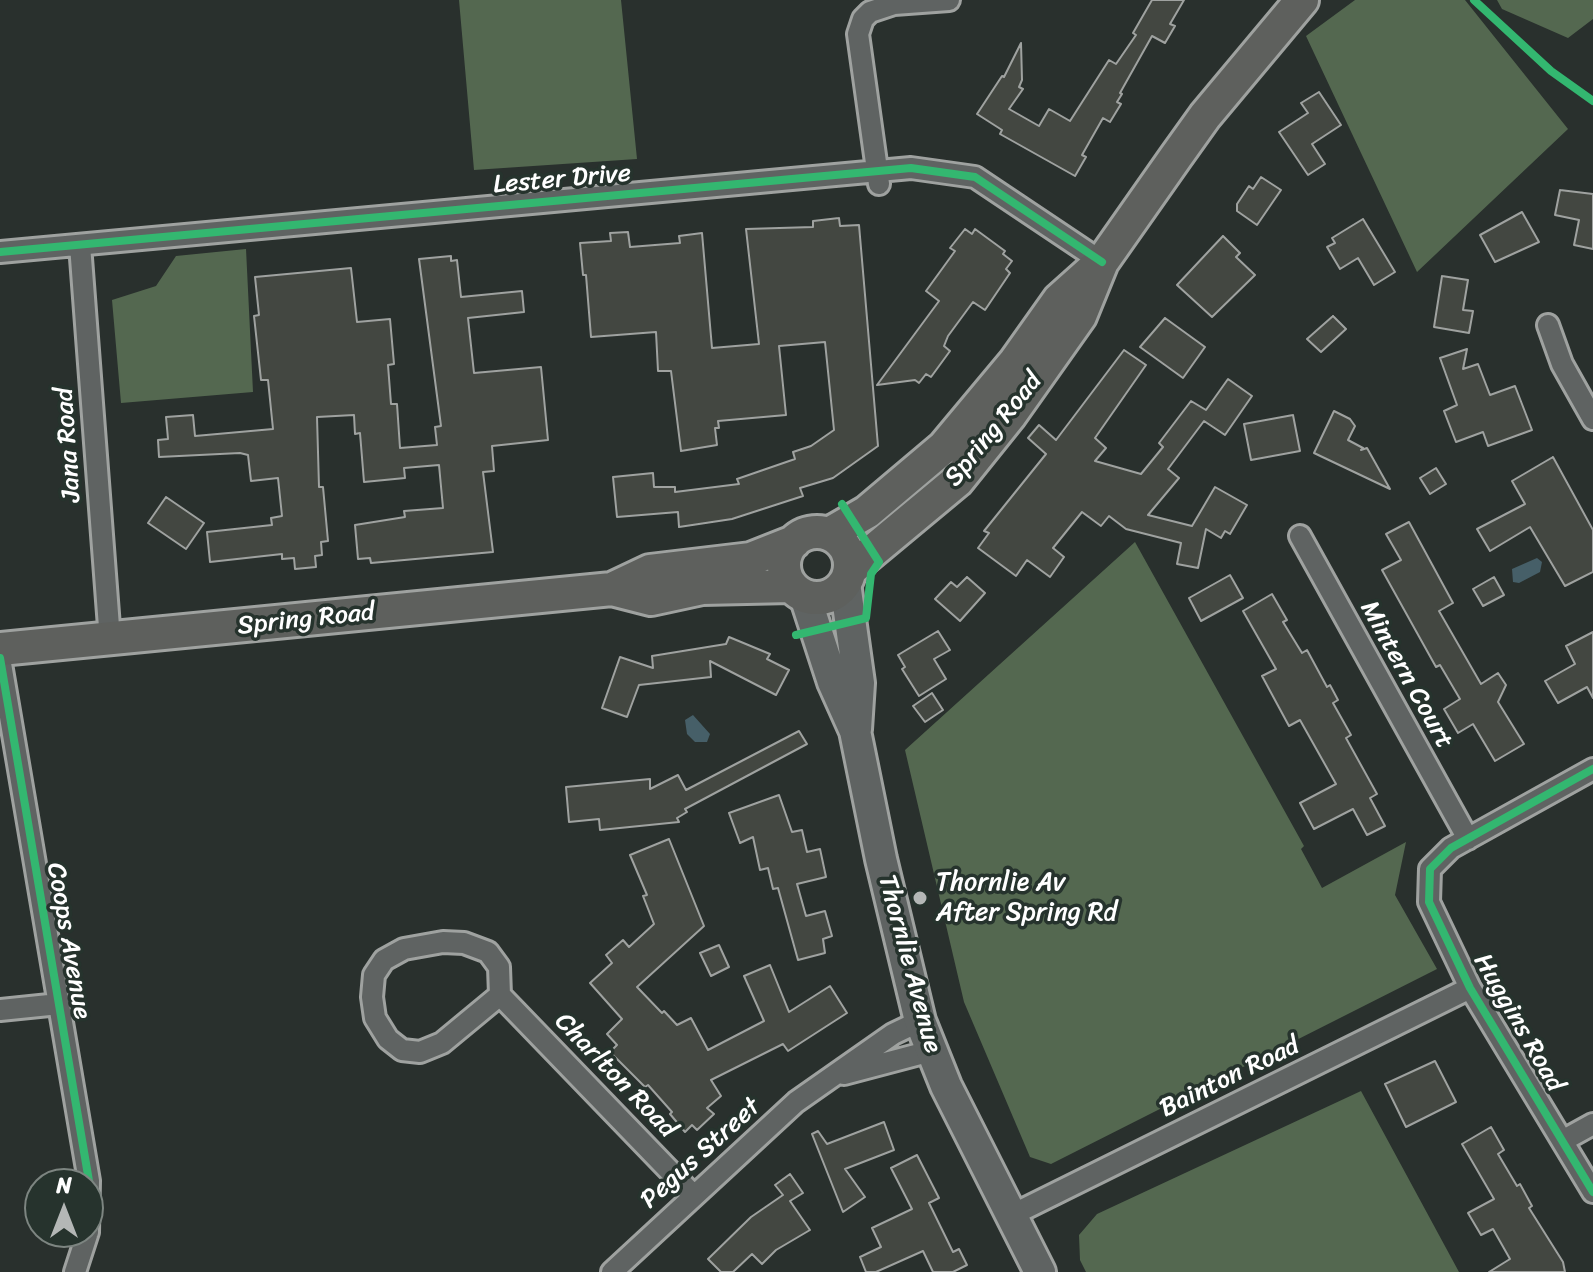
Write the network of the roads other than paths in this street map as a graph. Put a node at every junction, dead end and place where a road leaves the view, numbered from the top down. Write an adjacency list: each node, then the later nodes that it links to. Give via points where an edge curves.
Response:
1 (949, 0): 3 (street, via 894,4 863,19 859,43)
2 (1302, 0): 6 (main road, Spring Road, via 1205,116)
3 (878, 177): 4 (street, Lester Drive); 6 (street, Lester Drive, via 911,168 975,177)
4 (80, 245): 5 (street, Lester Drive); 15 (street, Jana Road)
5 (0, 252)
6 (1102, 262): 9 (main road, Spring Road, via 1059,300 944,447 867,512); 12 (main road, Spring Road, via 1080,316 957,481)
7 (1548, 325): 8 (street, via 1562,364)
8 (1593, 419)
9 (829, 534): 11 (main road, Spring Road, via 810,533); 12 (main road, via 845,548)
10 (1300, 536): 20 (street, Mintern Court)
11 (794, 542): 13 (main road, Spring Road, via 751,559 650,571); 14 (main road, via 785,559)
12 (848, 576): 14 (main road, Spring Road, via 828,597); 18 (main road, Thornlie Avenue, via 859,683)
13 (612, 589): 14 (main road, Spring Road, via 651,599 702,588); 15 (main road, Spring Road)
14 (798, 591): 18 (main road, Thornlie Avenue)
15 (110, 640): 16 (main road, Spring Road)
16 (0, 649)
17 (0, 658): 23 (street, Coops Avenue)
18 (855, 731): 25 (main road, Thornlie Avenue)
19 (1593, 769): 20 (street)
20 (1468, 839): 21 (street, Huggins Road, via 1430,869 1429,902)
21 (1470, 988): 29 (street, Huggins Road); 33 (street, Bainton Road)
22 (500, 995): 22 (street, via 442,1043 412,1052 395,1046 382,1031 371,986 378,967 404,949 464,943 494,958); 32 (street, Charlton Road)
23 (59, 1004): 24 (street); 30 (street, Coops Avenue)
24 (0, 1010)
25 (920, 1021): 26 (main road, Thornlie Avenue); 27 (street, Pegus Street)
26 (931, 1051): 27 (street, Pegus Street); 33 (main road, Thornlie Avenue)
27 (829, 1078): 32 (street, Pegus Street)
28 (1593, 1124): 29 (street)
29 (1564, 1140): 31 (street, Huggins Road)
30 (87, 1168)
31 (1593, 1192)
32 (693, 1195): 36 (street, Pegus Street)
33 (1012, 1215): 37 (main road, Thornlie Avenue)
34 (83, 1248): 35 (street, Coops Avenue)
35 (75, 1272)
36 (612, 1272)
37 (1040, 1272)

